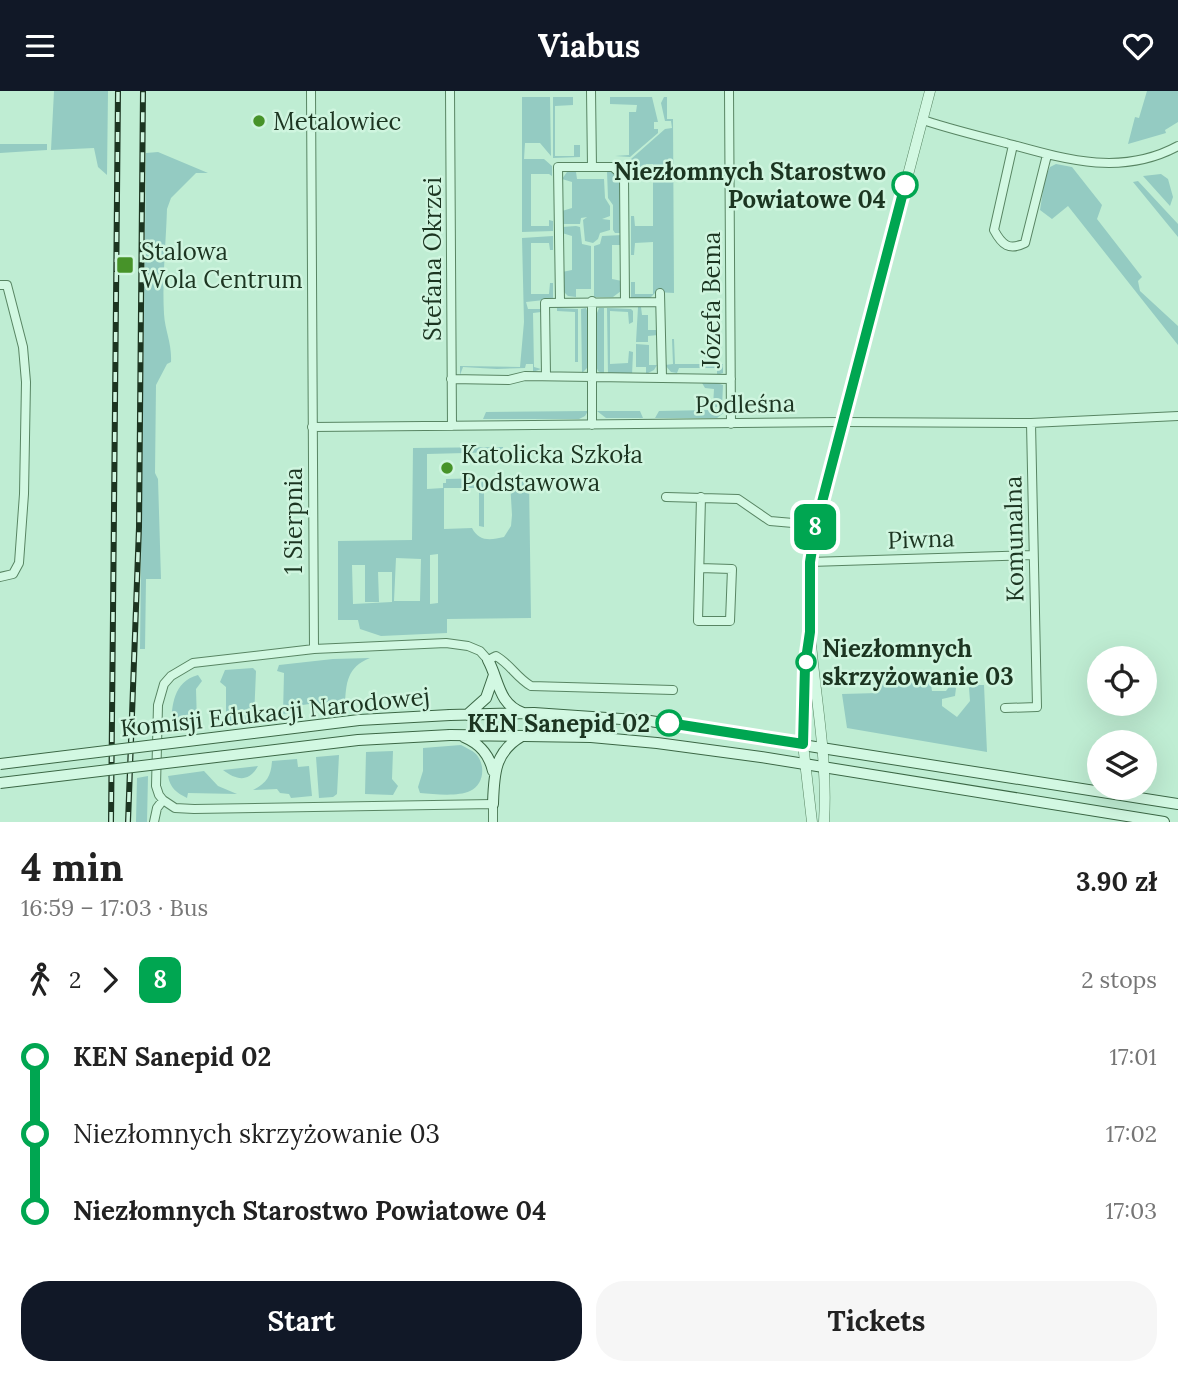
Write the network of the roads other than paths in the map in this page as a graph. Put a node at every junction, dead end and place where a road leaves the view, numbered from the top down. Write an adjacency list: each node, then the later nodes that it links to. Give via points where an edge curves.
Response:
1 (311, 91): 26 (street, 1 Sierpnia)
2 (450, 91): 17 (street, Stefana Okrzei)
3 (591, 91): 10 (street)
4 (729, 91): 19 (street, Józefa Bema)
5 (930, 91): 6 (street)
6 (923, 120): 7 (street); 21 (street)
7 (1013, 145): 9 (street); 9 (street, via 994,230 1006,246 1025,243)
8 (1178, 146): 9 (street, via 1162,155 1117,163)
9 (1047, 155)
10 (592, 167): 12 (street, via 613,167 624,177); 13 (street, via 558,167)
11 (0, 285): 33 (street, via 7,285 23,347 26,387 19,563 13,574)
12 (625, 300): 14 (street); 16 (street, via 660,297)
13 (560, 301): 14 (street); 15 (street, via 545,303)
14 (592, 301): 18 (street)
15 (546, 376): 17 (street); 18 (street)
16 (662, 377): 18 (street); 19 (street)
17 (451, 379): 25 (street, Stefana Okrzei)
18 (592, 379): 24 (street)
19 (731, 379): 23 (street, Józefa Bema)
20 (1178, 416): 22 (street, Podleśna)
21 (842, 422): 22 (street, Podleśna); 23 (street, Podleśna); 29 (street)
22 (1031, 423): 30 (street, Komunalna)
23 (731, 424): 24 (street, Podleśna)
24 (592, 425): 25 (street, Podleśna)
25 (452, 426): 26 (street, Podleśna)
26 (312, 427): 35 (street, 1 Sierpnia)
27 (666, 497): 28 (street)
28 (701, 497): 29 (street, via 738,499 769,521); 32 (street)
29 (816, 525): 31 (street)
30 (1033, 555): 31 (street, Piwna); 39 (street, Komunalna, via 1037,707)
31 (810, 562): 34 (street)
32 (699, 568): 32 (street, via 698,621 730,621 732,569)
33 (0, 577)
34 (810, 632): 44 (street); 45 (street)
35 (314, 649): 36 (street, via 458,643 480,651); 51 (street, via 193,663 171,676 158,705 156,786)
36 (488, 660): 37 (main road); 38 (street, via 496,656 531,686)
37 (494, 674): 40 (main road, via 508,705); 41 (main road, via 486,698)
38 (673, 690)
39 (1005, 708)
40 (525, 713): 41 (main road, Komisji Edukacji Narodowej); 44 (main road, Komisji Edukacji Narodowej, via 650,721)
41 (467, 715): 46 (main road, Komisji Edukacji Narodowej, bridge, via 359,720)
42 (454, 735): 43 (main road, Komisji Edukacji Narodowej); 49 (main road, via 484,751); 50 (main road, Komisji Edukacji Narodowej, bridge, via 358,740)
43 (524, 735): 47 (main road, Komisji Edukacji Narodowej, via 657,743); 49 (main road, via 503,750)
44 (803, 744): 45 (main road, Komisji Edukacji Narodowej); 47 (street)
45 (823, 747): 48 (street); 53 (main road, Komisji Edukacji Narodowej)
46 (0, 764)
47 (804, 764): 48 (main road, Komisji Edukacji Narodowej); 56 (street)
48 (824, 767): 57 (street); 58 (main road, Komisji Edukacji Narodowej)
49 (494, 777): 52 (main road)
50 (0, 783)
51 (163, 800): 52 (street, via 176,808 194,810); 54 (street)
52 (493, 804): 55 (street)
53 (1178, 804)
54 (154, 822)
55 (492, 822)
56 (812, 822)
57 (824, 822)
58 (1164, 822)

